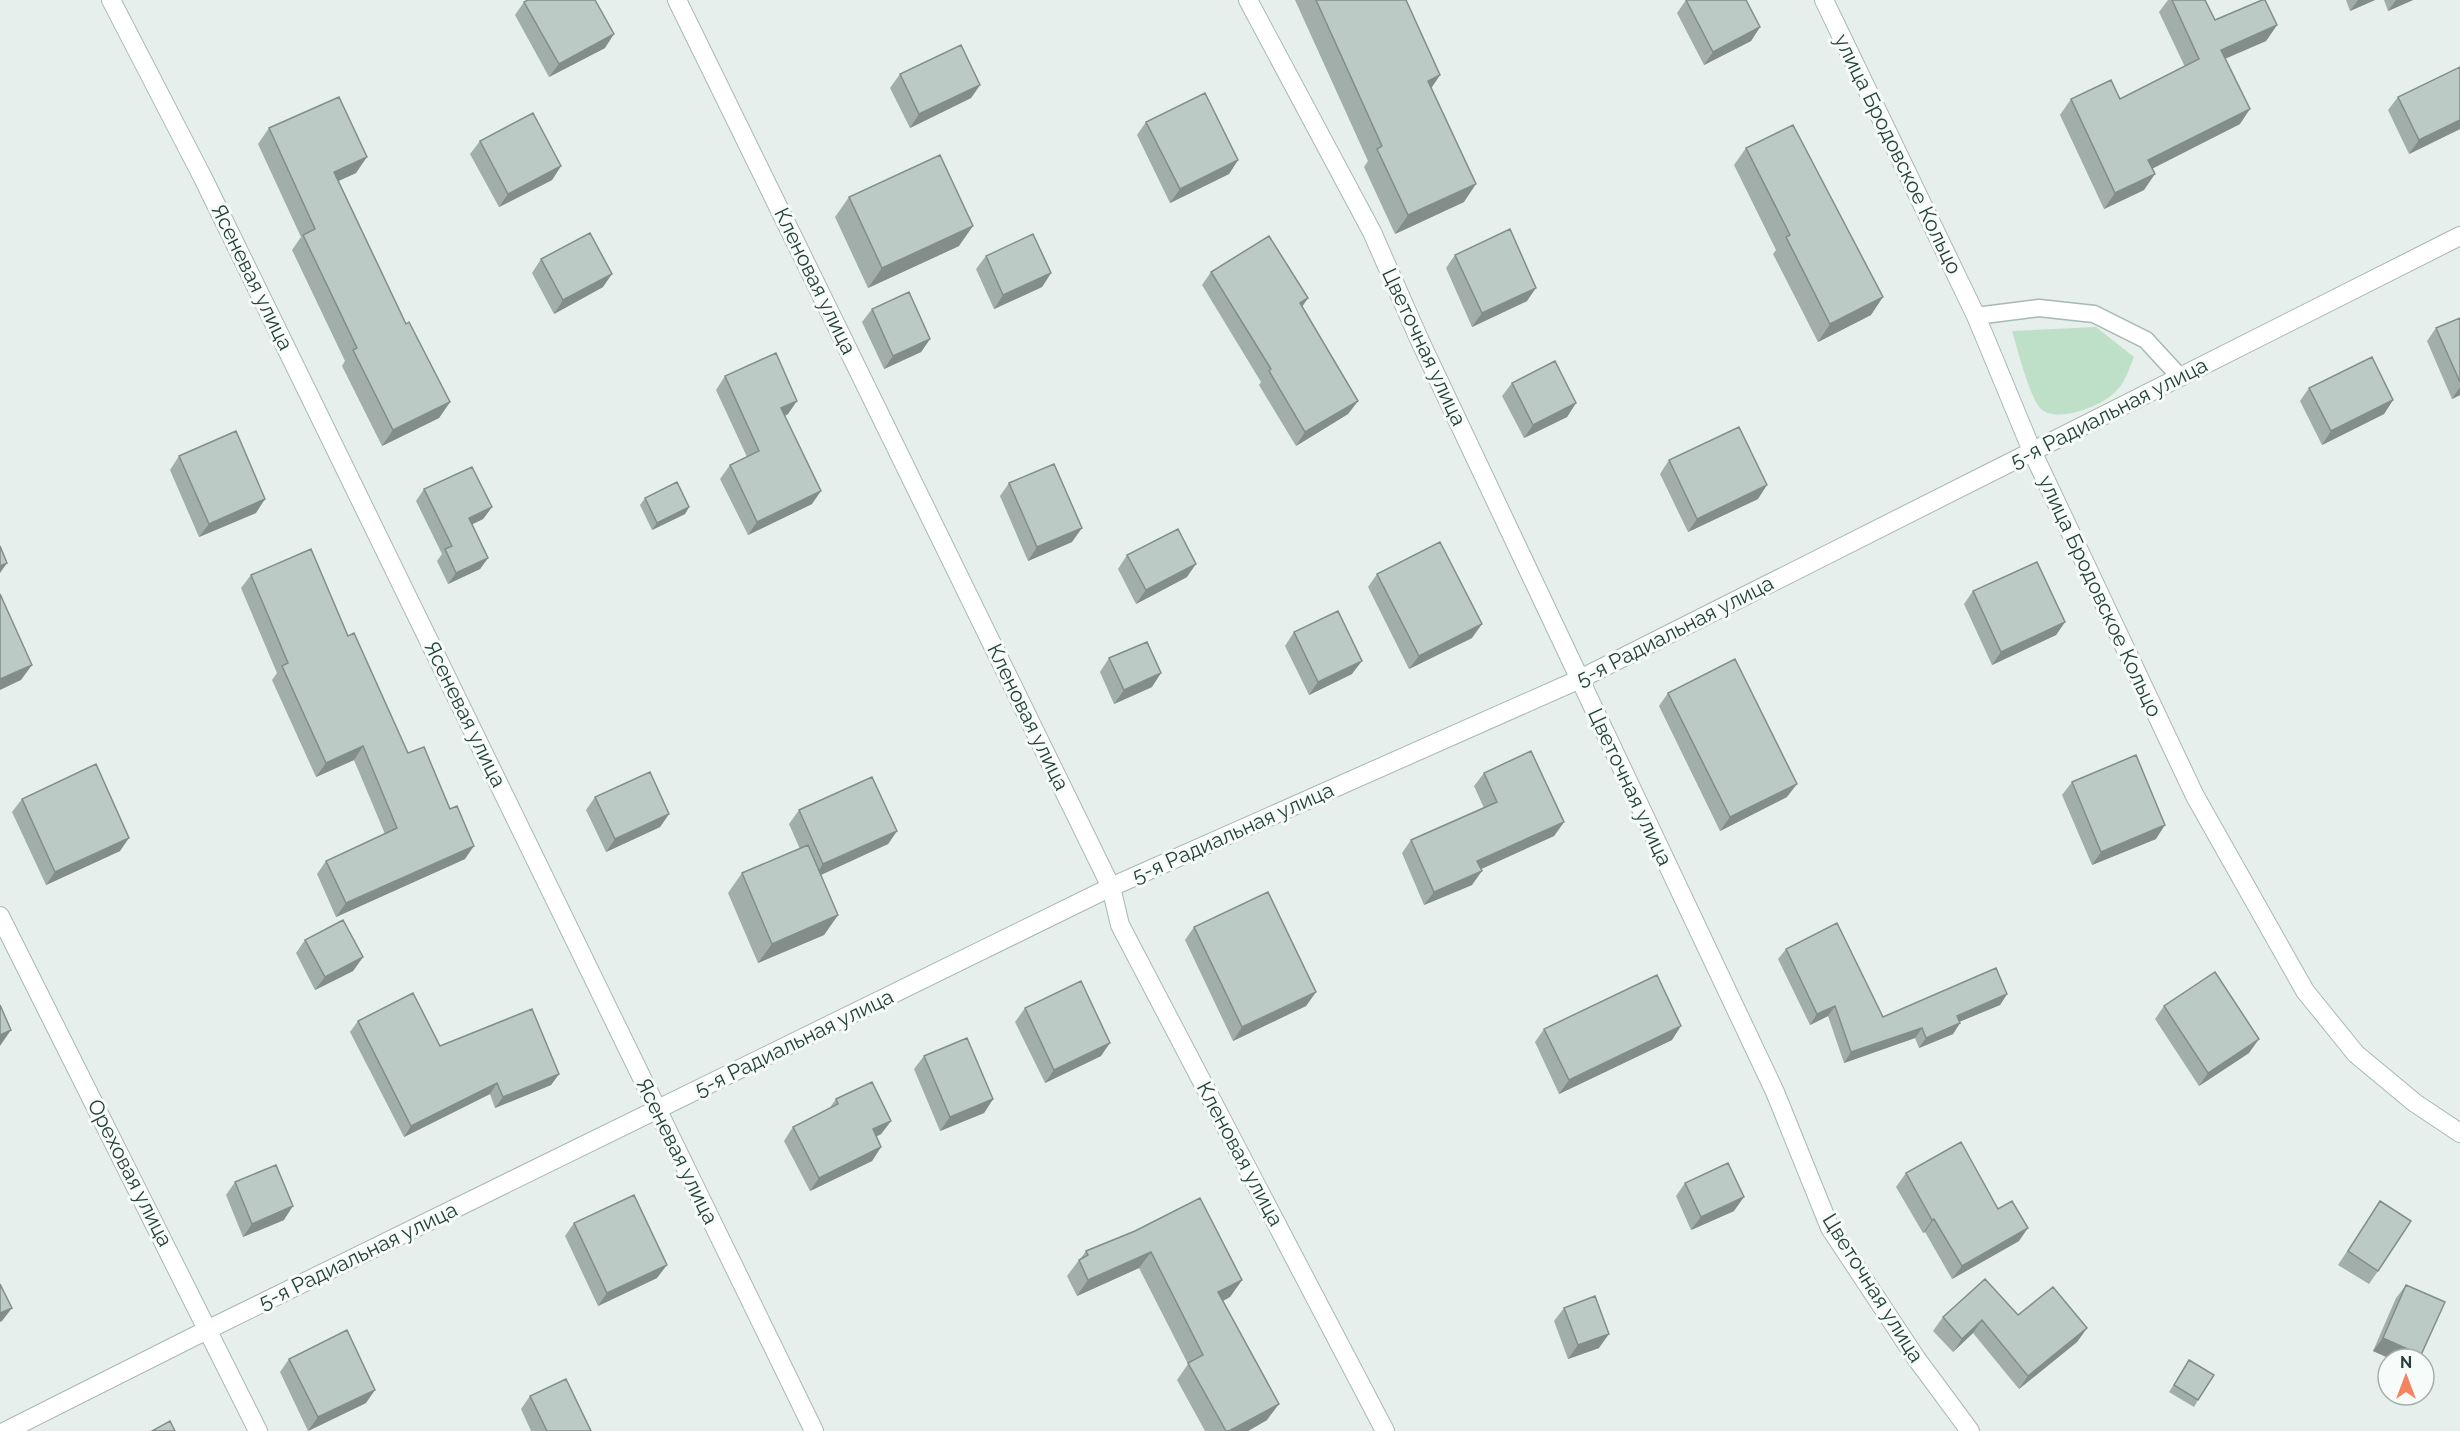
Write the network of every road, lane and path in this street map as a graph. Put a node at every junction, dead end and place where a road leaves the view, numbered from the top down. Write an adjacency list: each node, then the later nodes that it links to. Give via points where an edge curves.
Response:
1 (111, 0): 12 (street, Ясеневая улица, via 203,178)
2 (677, 0): 10 (street, Кленовая улица)
3 (1248, 0): 9 (street, Цветочная улица, via 1372,232)
4 (1824, 0): 6 (street, улица Бродовское Кольцо)
5 (2460, 236): 7 (street, 5-я Радиальная улица)
6 (1976, 316): 7 (lane, via 2039,308 2094,314 2146,340); 8 (street, улица Бродовское Кольцо)
7 (2180, 377): 8 (street, 5-я Радиальная улица)
8 (2032, 451): 9 (street, 5-я Радиальная улица); 13 (street, улица Бродовское Кольцо, via 2195,796 2305,991 2356,1054 2415,1103)
9 (1580, 679): 10 (street, 5-я Радиальная улица); 19 (street, Цветочная улица, via 1775,1092 1830,1228 1916,1358)
10 (1111, 887): 12 (street, 5-я Радиальная улица); 18 (street, Кленовая улица, via 1120,925)
11 (0, 916): 14 (street, Ореховая улица)
12 (657, 1110): 14 (street, 5-я Радиальная улица); 17 (street, Ясеневая улица)
13 (2460, 1133)
14 (209, 1329): 15 (street, 5-я Радиальная улица); 16 (street, Ореховая улица)
15 (6, 1431)
16 (258, 1431)
17 (814, 1431)
18 (1385, 1431)
19 (1970, 1431)

